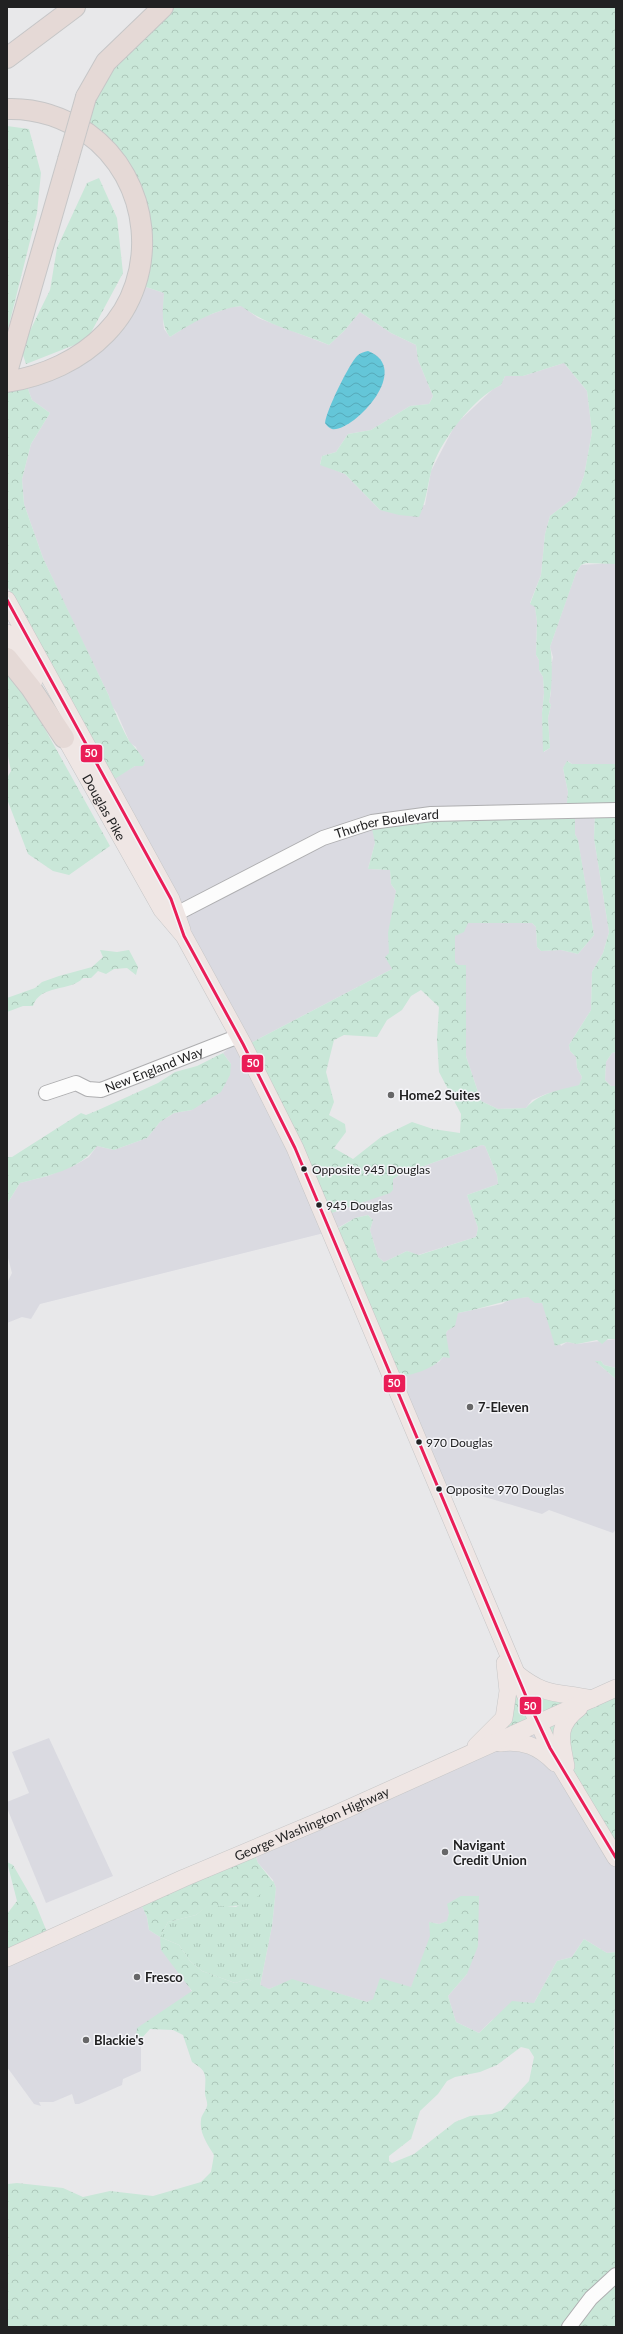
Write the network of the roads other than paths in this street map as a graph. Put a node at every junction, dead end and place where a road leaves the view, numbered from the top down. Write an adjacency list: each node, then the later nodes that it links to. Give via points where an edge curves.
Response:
1 (75, 7): 3 (highway)
2 (163, 7): 5 (highway, bridge, via 106,62 86,97)
3 (7, 58)
4 (7, 109): 6 (highway, via 29,110 50,115 70,123 98,142 120,167 130,186 138,206 142,235 140,266 134,289 124,310 107,332 87,350 64,364 34,376)
5 (7, 372)
6 (7, 382)
7 (7, 600): 12 (main road, Douglas Pike)
8 (7, 633): 10 (main road, Douglas Pike)
9 (7, 658): 10 (highway, via 27,682)
10 (64, 738): 13 (main road, Douglas Pike, via 162,910)
11 (616, 810): 12 (street, Thurber Boulevard, via 431,814 372,822 323,838)
12 (178, 913): 13 (main road, Douglas Pike)
13 (184, 936): 14 (main road, Douglas Pike)
14 (239, 1036): 15 (street, New England Way, via 101,1090 88,1089 76,1083); 16 (main road, Douglas Pike, via 279,1114 322,1209)
15 (46, 1093)
16 (502, 1641): 17 (main road, Douglas Pike); 21 (main road, via 508,1682 506,1713 500,1724 477,1743)
17 (516, 1673): 19 (main road, via 548,1693 572,1694); 20 (main road, Douglas Pike)
18 (616, 1688): 19 (main road, George Washington Highway)
19 (592, 1699): 20 (main road, George Washington Highway); 22 (main road, via 568,1717 562,1729 562,1749)
20 (538, 1723): 21 (main road, George Washington Highway); 22 (main road, Douglas Pike)
21 (473, 1751): 22 (main road, via 491,1744 508,1742 531,1745 554,1762); 24 (main road, George Washington Highway)
22 (569, 1780): 23 (main road, Douglas Pike)
23 (616, 1858)
24 (7, 1958)
25 (616, 2275): 26 (street, via 592,2298)
26 (569, 2327)

